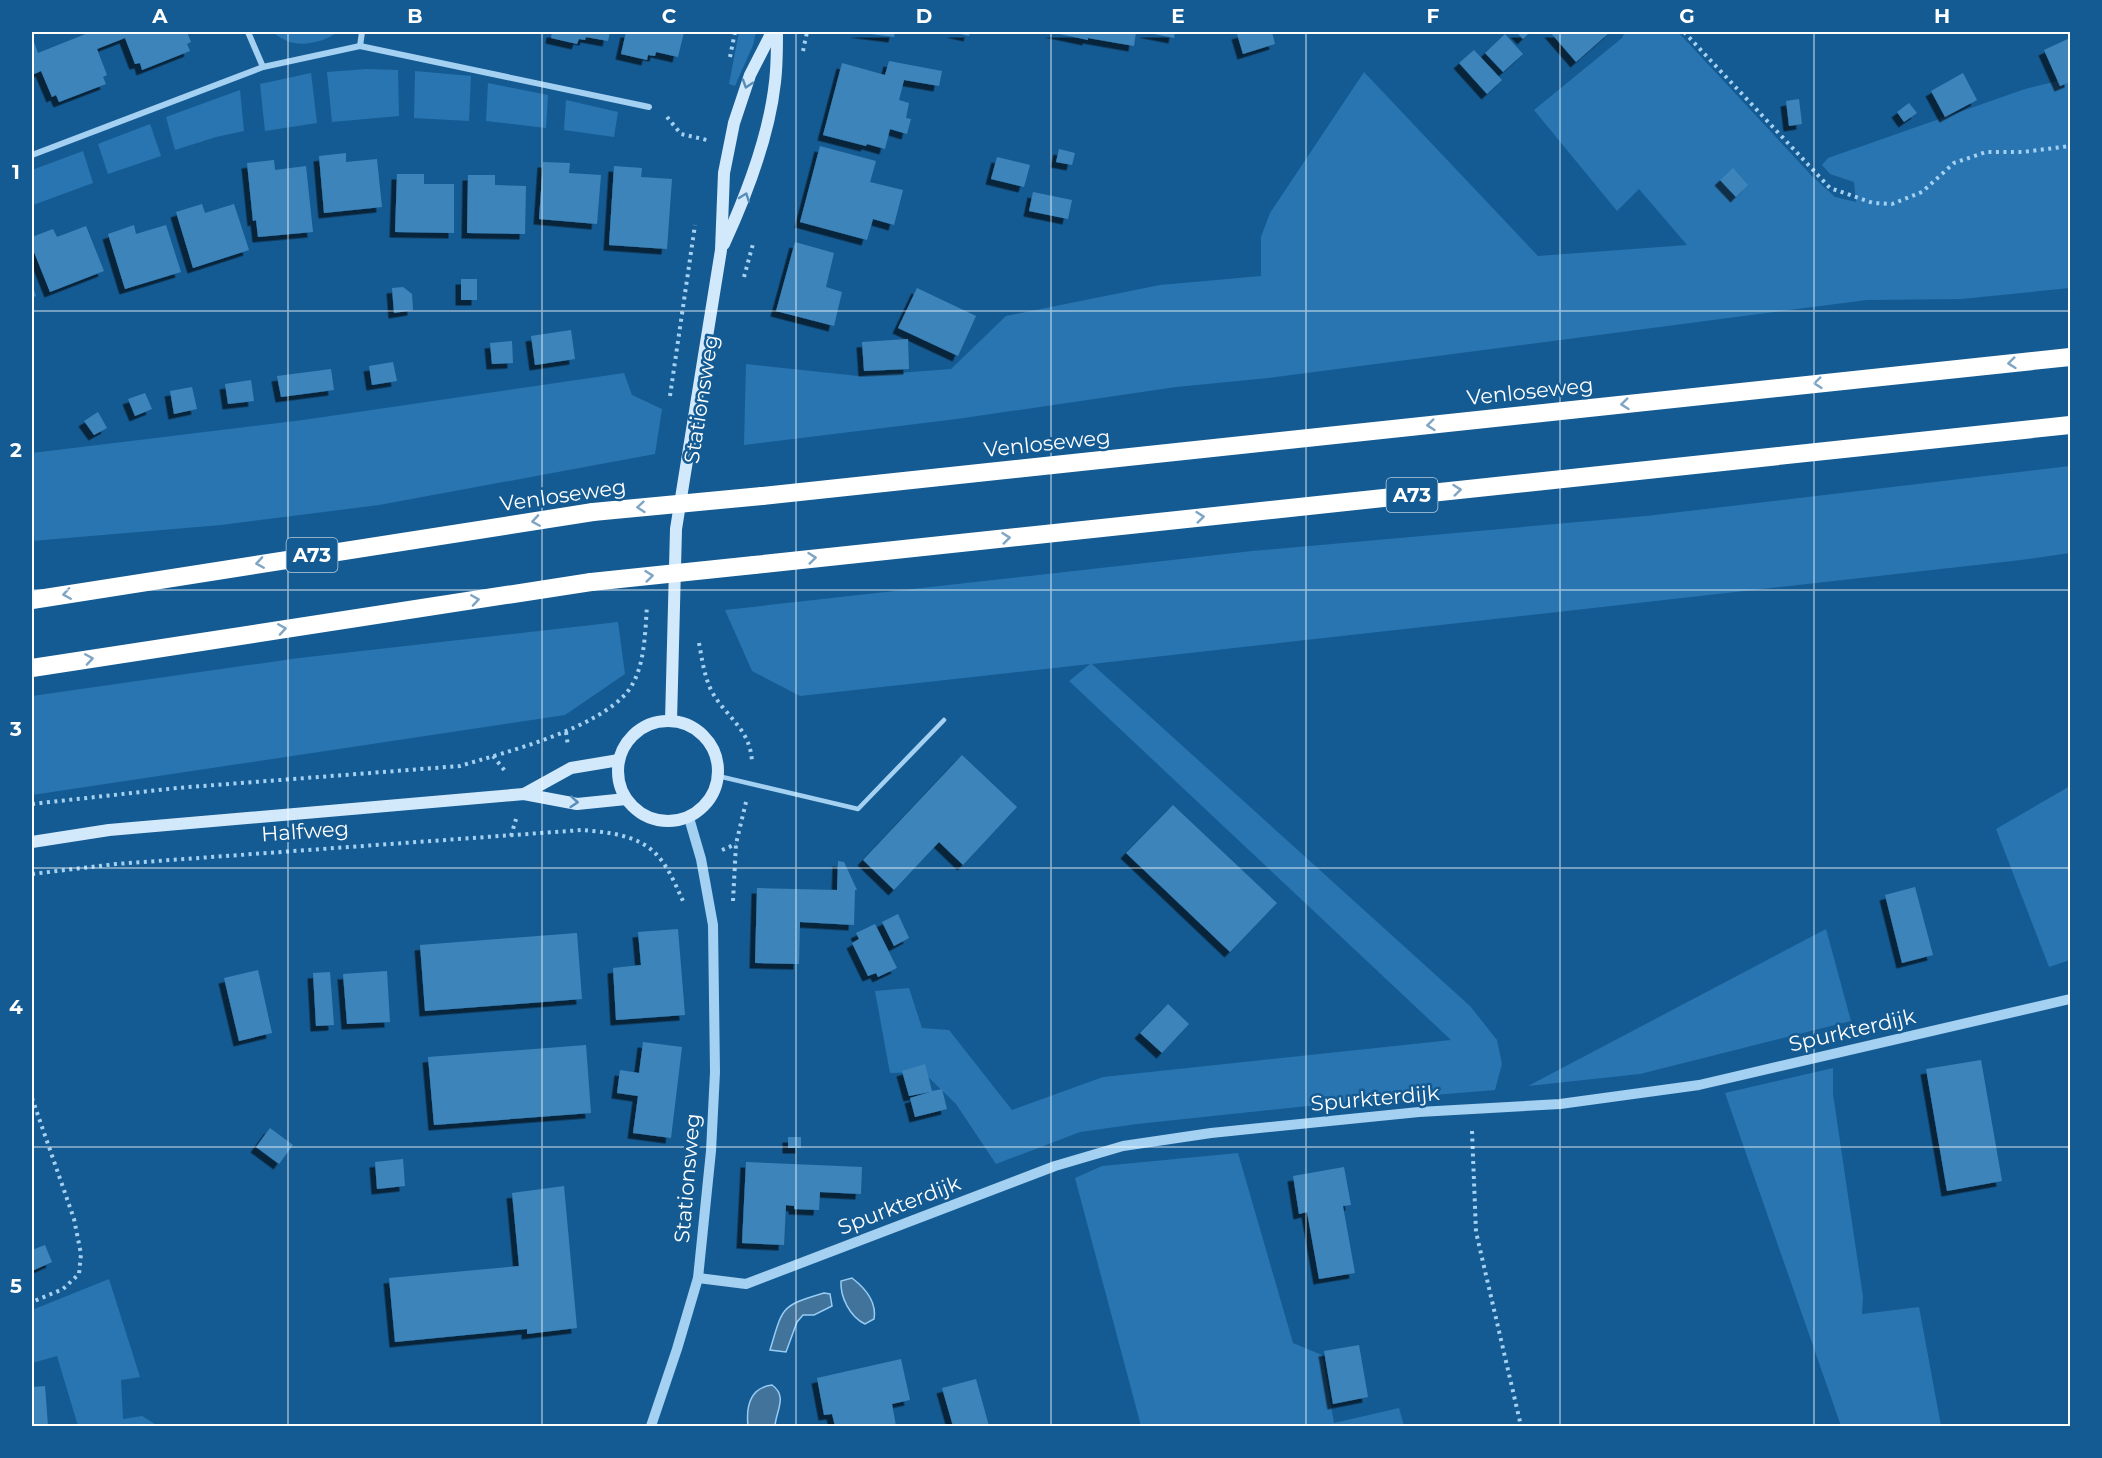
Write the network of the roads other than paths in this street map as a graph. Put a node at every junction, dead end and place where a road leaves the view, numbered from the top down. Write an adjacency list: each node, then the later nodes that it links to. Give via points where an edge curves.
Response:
1 (248, 32): 6 (street)
2 (362, 32): 5 (street)
3 (772, 32): 9 (main road, Stationsweg, one-way to 9, via 750,75 734,123 724,173)
4 (777, 32): 9 (main road, Stationsweg, one-way to 4, via 757,164 775,82)
5 (360, 46): 6 (street); 7 (street)
6 (263, 67): 8 (street)
7 (649, 107)
8 (32, 155)
9 (721, 250): 15 (main road, Stationsweg, via 676,529)
10 (2070, 357): 12 (highway, Venloseweg / A73, one-way to 12, bridge, via 594,512)
11 (2070, 425): 13 (highway, A73, one-way to 11, bridge, via 591,582)
12 (32, 600)
13 (32, 668)
14 (944, 720): 17 (lane, via 858,809)
15 (671, 721): 16 (main road, via 637,731); 17 (main road, via 690,726 706,738 716,755)
16 (619, 760): 18 (main road, Halfweg, via 571,768); 19 (main road, via 620,787)
17 (718, 776): 20 (main road, via 704,808)
18 (524, 794): 19 (main road, Halfweg, one-way to 19, via 577,804); 21 (main road, Halfweg, via 109,830)
19 (626, 799): 20 (main road, via 643,816 654,820)
20 (688, 818): 23 (street, Stationsweg, via 701,859 713,926 715,1072)
21 (32, 842)
22 (2070, 999): 23 (street, Spurkterdijk, via 1700,1085 1560,1104 1419,1112 1123,1146 1055,1166 746,1284)
23 (698, 1278): 24 (street, Stationsweg)
24 (651, 1426)

